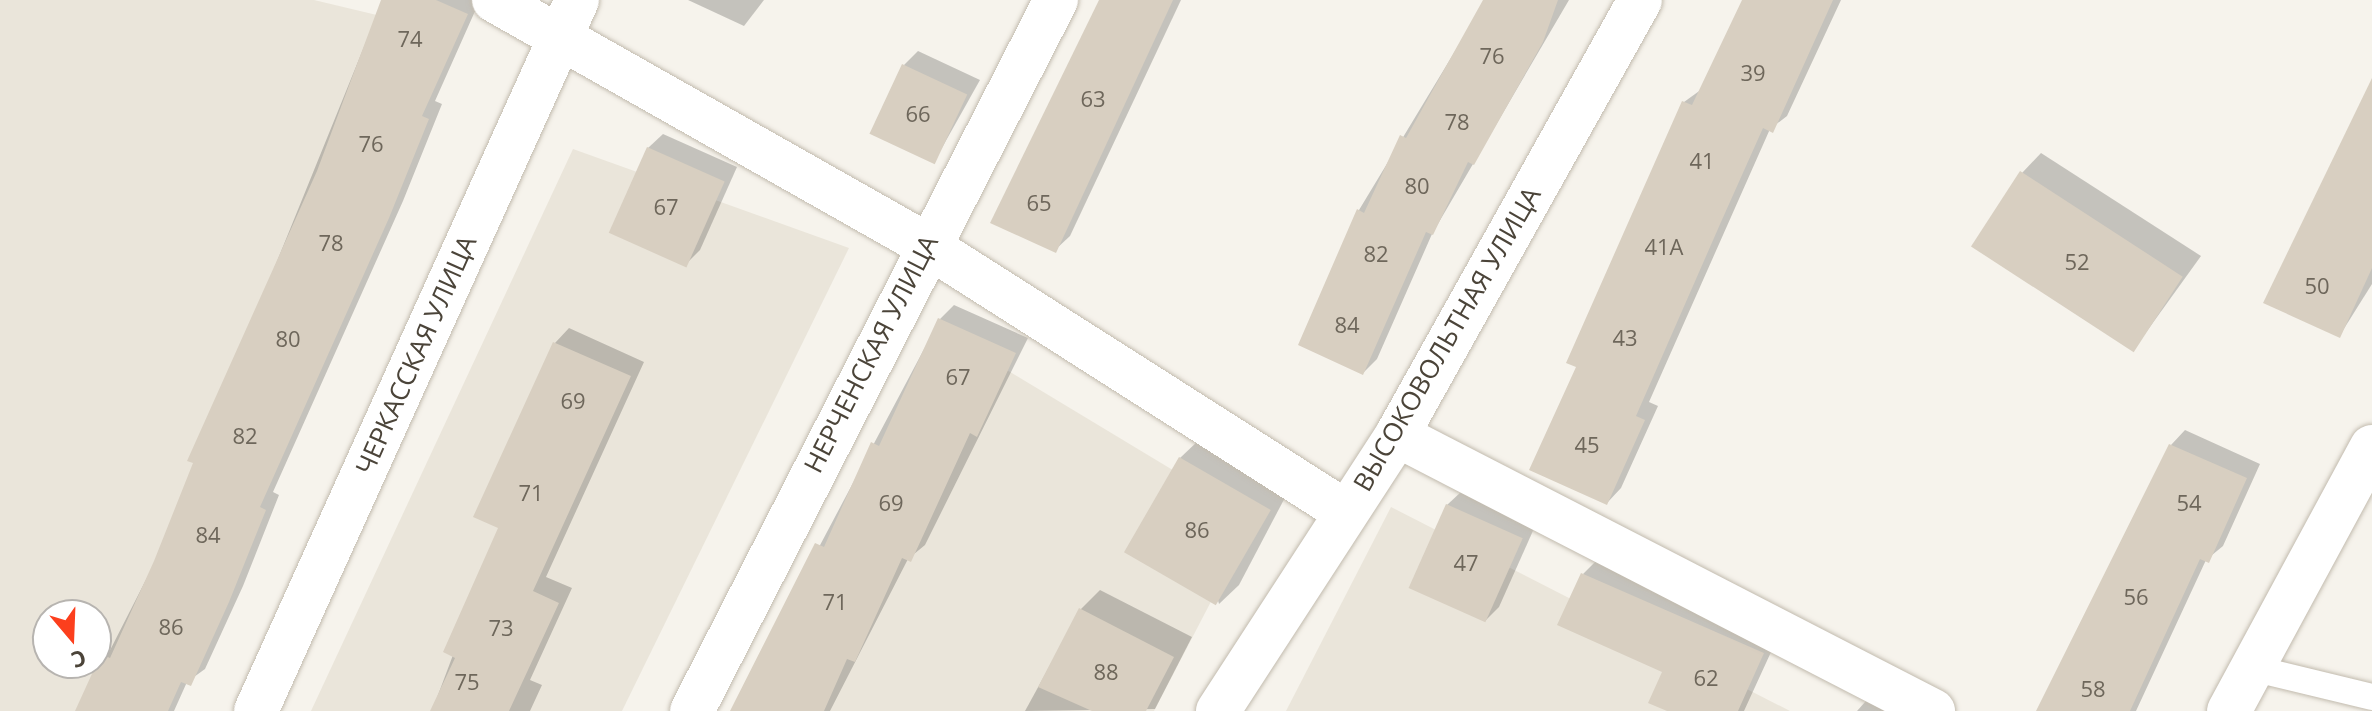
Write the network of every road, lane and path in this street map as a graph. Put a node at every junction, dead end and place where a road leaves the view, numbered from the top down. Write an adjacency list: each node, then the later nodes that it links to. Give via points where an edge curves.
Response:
1 (494, 0): 4 (street)
2 (1056, 0): 5 (street, НЕРЧЕНСКАЯ УЛИЦА)
3 (1640, 0): 6 (street, ВЫСОКОВОЛЬТНАЯ УЛИЦА)
4 (568, 18): 5 (street); 11 (street, ЧЕРКАССКАЯ УЛИЦА)
5 (925, 244): 8 (street); 12 (street, НЕРЧЕНСКАЯ УЛИЦА)
6 (1397, 435): 8 (street, ВЫСОКОВОЛЬТНАЯ УЛИЦА); 14 (street)
7 (2370, 457): 9 (street)
8 (1345, 512): 13 (street, ВЫСОКОВОЛЬТНАЯ УЛИЦА)
9 (2252, 668): 10 (lane); 15 (street)
10 (2372, 697)
11 (256, 711)
12 (692, 711)
13 (1218, 711)
14 (1933, 711)
15 (2229, 711)

